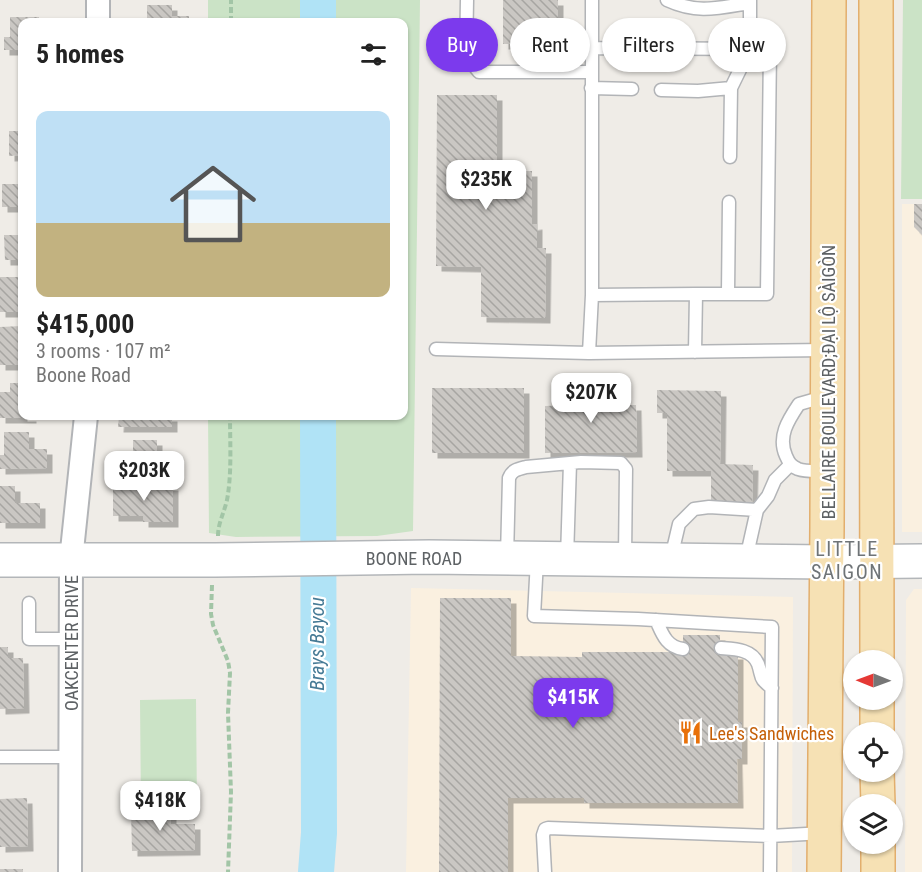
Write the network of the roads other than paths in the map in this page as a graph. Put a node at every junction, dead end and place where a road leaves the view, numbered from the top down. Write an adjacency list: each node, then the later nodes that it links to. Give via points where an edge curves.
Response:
1 (98, 0): 8 (street)
2 (467, 0): 12 (lane, via 466,56 479,72)
3 (592, 0): 10 (lane)
4 (667, 0): 5 (lane, via 708,10)
5 (749, 0): 9 (lane)
6 (830, 0): 21 (main road, BELLAIRE BOULEVARD;ĐẠI LỘ SÀIGÒN)
7 (876, 0): 22 (main road)
8 (98, 18)
9 (749, 18)
10 (591, 48): 11 (lane); 12 (lane)
11 (708, 49)
12 (591, 72): 15 (lane)
13 (739, 72): 16 (lane)
14 (770, 72): 23 (lane, via 766,294)
15 (591, 88): 17 (lane); 25 (lane)
16 (731, 88): 18 (lane); 19 (lane)
17 (632, 89)
18 (661, 90)
19 (730, 157)
20 (729, 202): 23 (lane)
21 (829, 227): 22 (main road); 27 (main road, BELLAIRE BOULEVARD;ĐẠI LỘ SÀIGÒN)
22 (876, 228): 43 (main road)
23 (728, 293): 24 (lane)
24 (696, 294): 25 (lane); 28 (lane)
25 (592, 295): 29 (lane)
26 (436, 349): 29 (lane)
27 (828, 350): 28 (lane); 30 (main road, BELLAIRE BOULEVARD;ĐẠI LỘ SÀIGÒN)
28 (695, 351): 29 (lane)
29 (589, 353)
30 (828, 396): 33 (lane, via 800,404 789,419 783,435); 34 (main road, BELLAIRE BOULEVARD;ĐẠI LỘ SÀIGÒN)
31 (86, 420): 39 (street, OAKCENTER DRIVE)
32 (570, 463): 36 (lane); 36 (lane, via 517,469 509,478); 37 (lane, via 621,463 626,469)
33 (790, 465): 34 (lane, via 800,470); 35 (lane, via 775,480)
34 (827, 471): 42 (main road, BELLAIRE BOULEVARD;ĐẠI LỘ SÀIGÒN)
35 (757, 510): 40 (lane, via 694,509 679,524); 41 (lane)
36 (537, 558): 37 (street, BOONE ROAD); 39 (street, BOONE ROAD, via 385,558 228,551); 46 (lane, via 534,616)
37 (625, 559): 40 (street, BOONE ROAD)
38 (0, 560): 39 (street, BOONE ROAD)
39 (71, 560): 47 (street, OAKCENTER DRIVE)
40 (671, 560): 41 (street, BOONE ROAD)
41 (746, 560): 42 (street, BOONE ROAD)
42 (827, 561): 43 (street, BOONE ROAD); 54 (main road, BELLAIRE BOULEVARD;ĐẠI LỘ SÀIGÒN)
43 (877, 561): 44 (street, BOONE ROAD); 50 (main road)
44 (922, 561)
45 (29, 603): 47 (lane, via 29,639)
46 (656, 620): 49 (lane, via 666,641); 51 (lane, via 772,627)
47 (71, 639): 53 (street, OAKCENTER DRIVE)
48 (721, 648): 51 (lane, via 748,653 757,662 761,680)
49 (683, 649)
50 (877, 650)
51 (772, 688): 55 (lane)
52 (0, 757): 53 (lane)
53 (70, 758): 57 (street, OAKCENTER DRIVE)
54 (825, 833): 55 (lane); 60 (main road, BELLAIRE BOULEVARD;ĐẠI LỘ SÀIGÒN)
55 (770, 836): 58 (lane, via 548,828 543,835); 59 (lane)
56 (878, 854): 61 (main road)
57 (70, 872)
58 (544, 872)
59 (770, 872)
60 (824, 872)
61 (878, 872)

